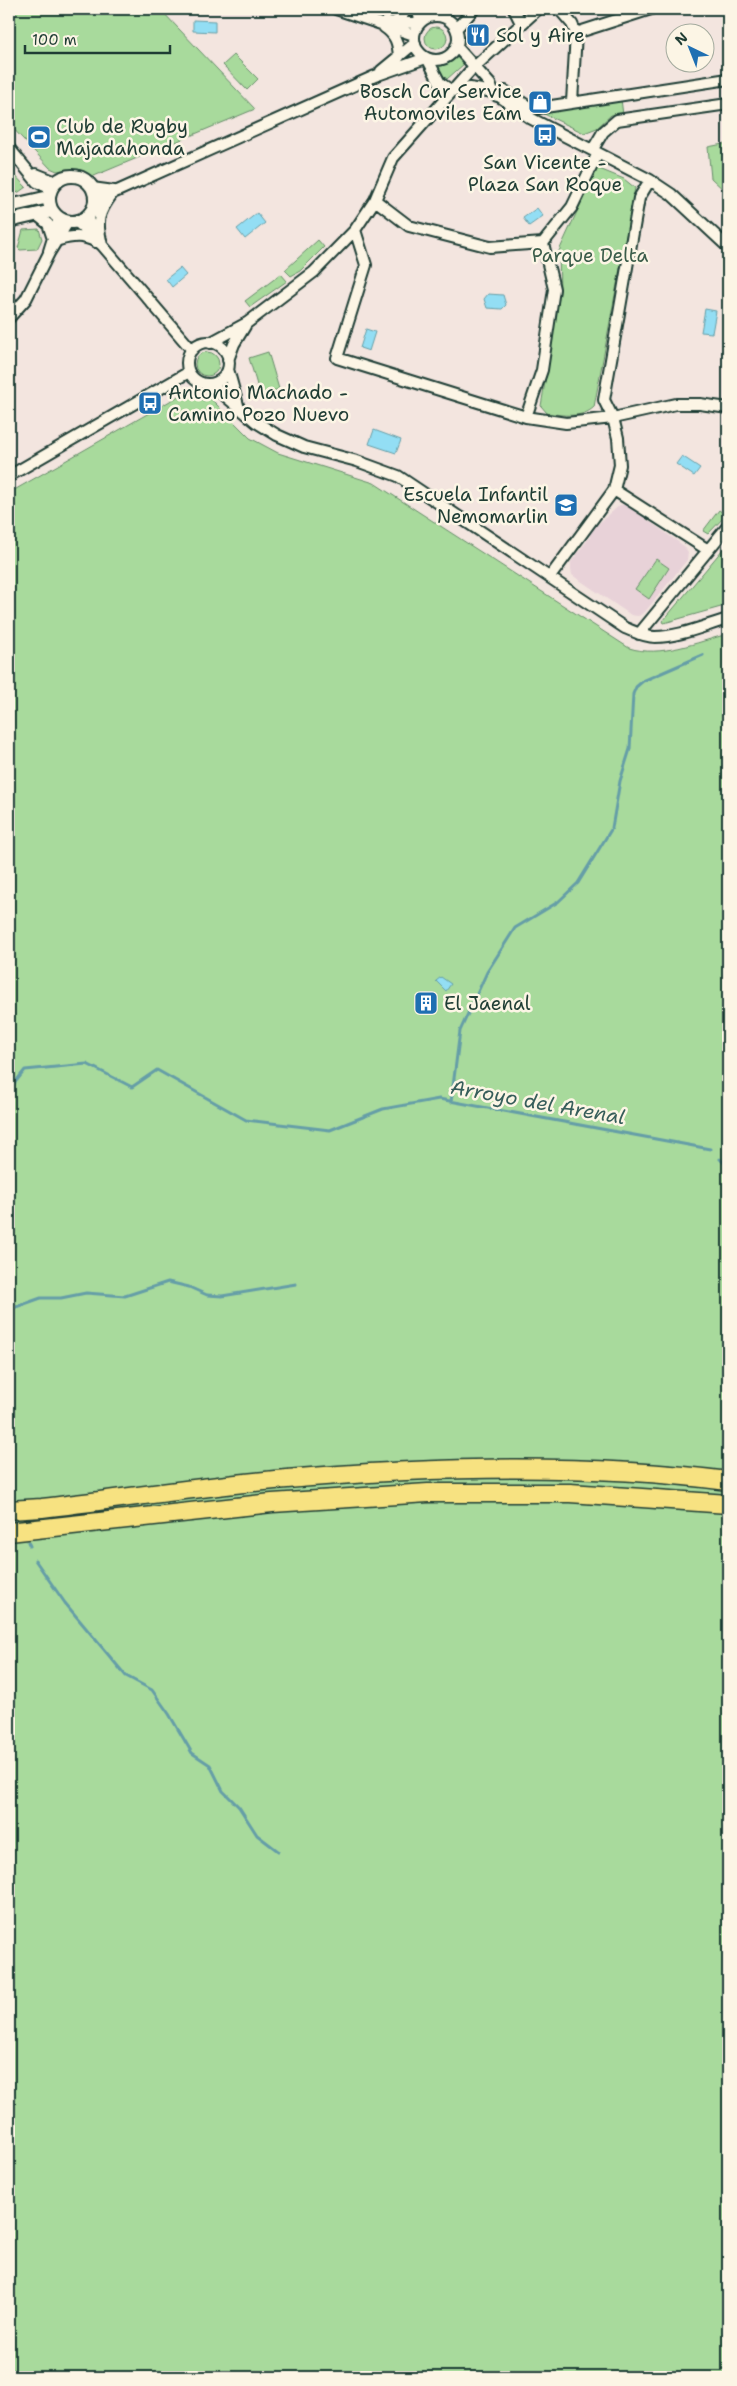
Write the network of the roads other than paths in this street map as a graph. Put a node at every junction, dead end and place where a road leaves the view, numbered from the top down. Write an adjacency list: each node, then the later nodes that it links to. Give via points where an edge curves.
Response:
1 (336, 9): 9 (street)
2 (406, 9): 11 (street)
3 (417, 9): 10 (street)
4 (473, 9): 13 (street)
5 (514, 9): 12 (street)
6 (538, 9): 12 (street)
7 (559, 9): 14 (street)
8 (651, 9): 14 (street)
9 (377, 22): 11 (street); 15 (street); 17 (street, via 392,32 398,42)
10 (421, 22): 11 (street); 13 (street, via 439,16); 15 (street)
11 (394, 23)
12 (521, 24): 19 (street)
13 (453, 25): 16 (street)
14 (576, 33): 24 (street)
15 (414, 39): 17 (street); 18 (street)
16 (456, 46): 18 (street, via 447,57); 19 (street)
17 (399, 57): 20 (street)
18 (427, 58): 20 (street); 22 (street, via 440,83)
19 (475, 66): 22 (street); 23 (street)
20 (375, 76): 32 (street)
21 (728, 79): 24 (street)
22 (452, 90): 23 (street, via 470,88); 35 (street, via 393,158)
23 (495, 94): 24 (street, via 505,91 532,109); 27 (street, via 530,118)
24 (572, 102)
25 (728, 104): 27 (street, via 616,120 603,132)
26 (9, 148): 28 (street)
27 (596, 151): 29 (street); 42 (street, via 572,207)
28 (30, 170): 30 (street); 31 (street, via 45,179)
29 (650, 180): 44 (street, via 671,194); 55 (street, via 639,198 604,400)
30 (37, 182): 31 (street); 34 (street)
31 (52, 189): 33 (street, via 64,177 80,177); 34 (street); 38 (street)
32 (114, 191): 33 (street); 43 (street, via 100,211 98,225)
33 (94, 194): 38 (street, via 94,207)
34 (33, 200): 36 (street)
35 (375, 200): 40 (street); 42 (street, via 409,226 490,247)
36 (9, 206)
37 (37, 215): 38 (street); 39 (street); 41 (street, via 48,224)
38 (69, 218): 41 (street); 43 (street)
39 (9, 221)
40 (355, 230): 46 (street, via 314,272); 54 (street, via 366,265 337,358)
41 (55, 238): 43 (street, via 87,238); 45 (street, via 26,299)
42 (543, 242): 54 (street, via 554,289 542,370)
43 (102, 245): 48 (street)
44 (728, 247)
45 (9, 318)
46 (247, 322): 47 (street); 49 (street, via 234,344)
47 (210, 343): 48 (street); 49 (street, via 223,349)
48 (192, 350): 50 (street, via 187,360)
49 (228, 365): 51 (street, via 224,377); 52 (street)
50 (189, 372): 51 (street, via 201,383); 56 (street)
51 (214, 383): 52 (street)
52 (238, 405): 60 (street, via 256,422 304,447 358,461 398,476)
53 (728, 408): 55 (street, via 676,404)
54 (526, 417): 55 (street, via 566,423)
55 (613, 418): 57 (street, via 620,465)
56 (9, 476)
57 (614, 490): 59 (street); 60 (street)
58 (728, 526): 59 (street)
59 (708, 550): 62 (street)
60 (550, 577): 62 (street)
61 (728, 619): 62 (street, via 673,635 655,637)
62 (639, 634)
63 (728, 1481): 65 (highway, via 569,1469 431,1470 274,1480)
64 (728, 1504): 66 (highway, via 570,1493 428,1493 272,1503)
65 (9, 1510)
66 (9, 1532)

